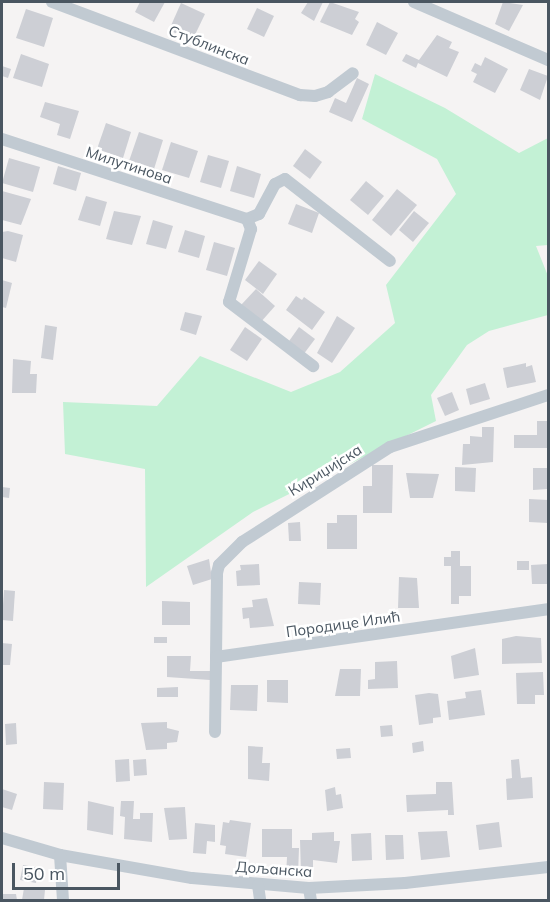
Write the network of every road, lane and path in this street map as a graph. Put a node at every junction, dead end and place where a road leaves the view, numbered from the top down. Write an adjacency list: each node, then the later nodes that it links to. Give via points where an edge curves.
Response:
1 (52, 2): 4 (street, Стублинска, via 300,95 328,92)
2 (414, 2): 3 (street)
3 (549, 60)
4 (353, 73)
5 (2, 139): 6 (street, Милутинова)
6 (247, 219): 7 (street, via 259,214 275,184 285,179); 8 (street, via 251,228 229,302)
7 (390, 261)
8 (313, 366)
9 (549, 395): 11 (street, Кириџијска, via 390,447 242,542 219,565)
10 (549, 609): 11 (street, Породице Илић)
11 (216, 657): 12 (street)
12 (215, 732)
13 (2, 838): 14 (street, Дољанска)
14 (60, 855): 16 (street, Дољанска); 18 (street)
15 (549, 867): 17 (street, Дољанска)
16 (258, 885): 17 (street, Дољанска); 19 (street)
17 (310, 894)
18 (63, 900)
19 (260, 900)

